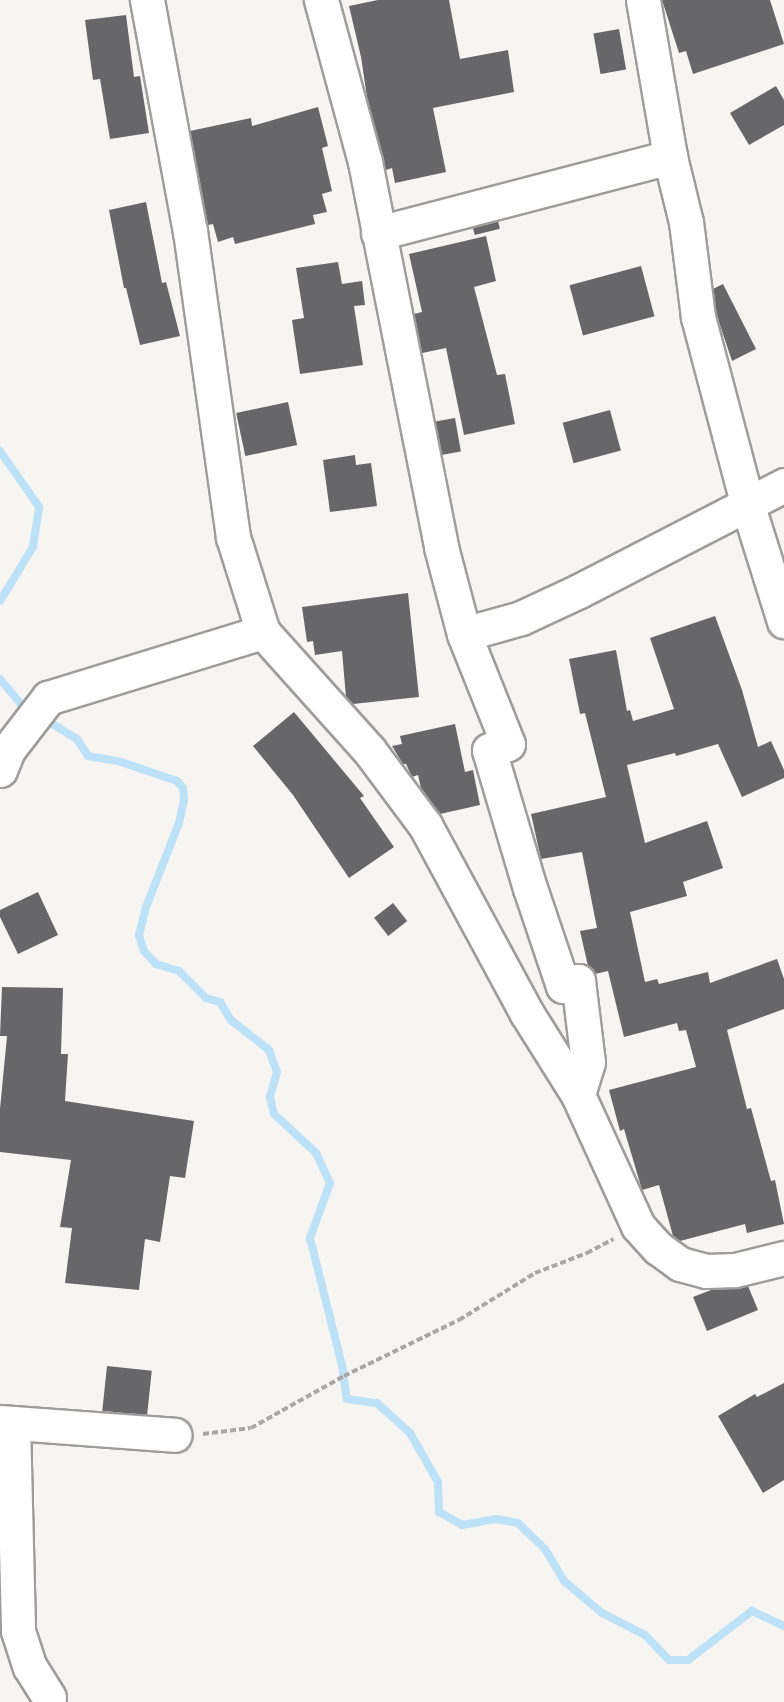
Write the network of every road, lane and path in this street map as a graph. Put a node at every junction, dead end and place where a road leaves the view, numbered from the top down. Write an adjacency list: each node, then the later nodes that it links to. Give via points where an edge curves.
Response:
1 (147, 0): 9 (street, via 190,231 233,537)
2 (321, 0): 5 (street, via 365,162)
3 (643, 0): 4 (street)
4 (670, 157): 5 (street); 7 (street, via 686,222 698,316)
5 (378, 233): 10 (street, via 441,547)
6 (784, 485): 7 (street)
7 (747, 503): 8 (street); 10 (street, via 521,618)
8 (784, 621)
9 (263, 632): 11 (street, via 48,698 8,750); 12 (street, via 369,750 425,825 526,1012)
10 (464, 634): 12 (street, via 508,744 489,750 530,888 563,986 578,981 588,1062)
11 (0, 770)
12 (578, 1095): 13 (street)
13 (638, 1226): 14 (street, via 680,1264 706,1271 735,1270); 16 (path, via 587,1253 535,1273 459,1320 344,1376 251,1428)
14 (784, 1258)
15 (7, 1423): 16 (street); 17 (street, via 18,1630 30,1667)
16 (175, 1435)
17 (49, 1698)

